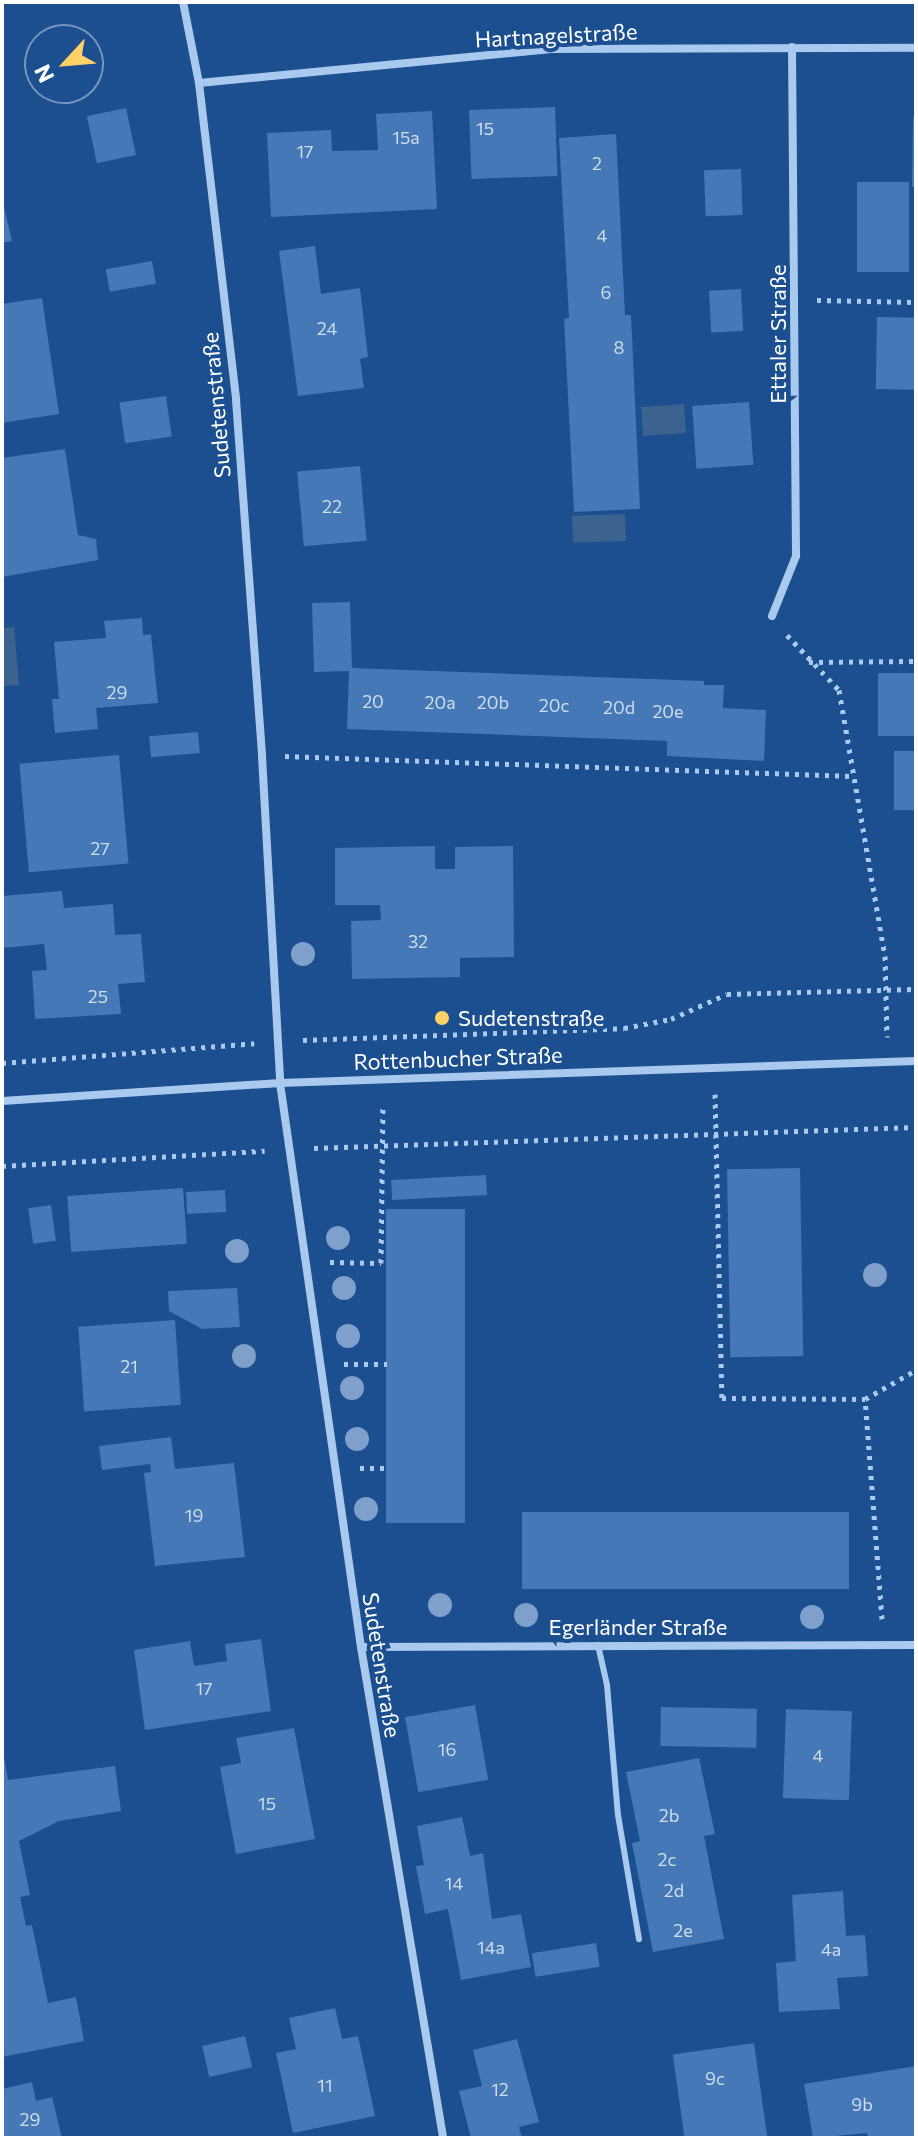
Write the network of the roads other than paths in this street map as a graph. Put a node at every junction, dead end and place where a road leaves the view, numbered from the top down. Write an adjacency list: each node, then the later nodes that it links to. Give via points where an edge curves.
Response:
1 (183, 2): 4 (street, Sudetenstraße)
2 (792, 47): 3 (street, Hartnagelstraße); 4 (street, Hartnagelstraße, via 549,49); 5 (street, Ettaler Straße, via 796,556)
3 (916, 48)
4 (199, 83): 7 (street, Sudetenstraße, via 236,400)
5 (772, 616)
6 (916, 1061): 7 (street, Rottenbucher Straße)
7 (280, 1083): 8 (street, Rottenbucher Straße); 11 (street, Sudetenstraße)
8 (2, 1101)
9 (598, 1645): 10 (street, Egerländer Straße); 11 (street, Egerländer Straße); 12 (lane)
10 (916, 1645)
11 (361, 1647): 13 (street, Sudetenstraße)
12 (639, 1939)
13 (443, 2138)

